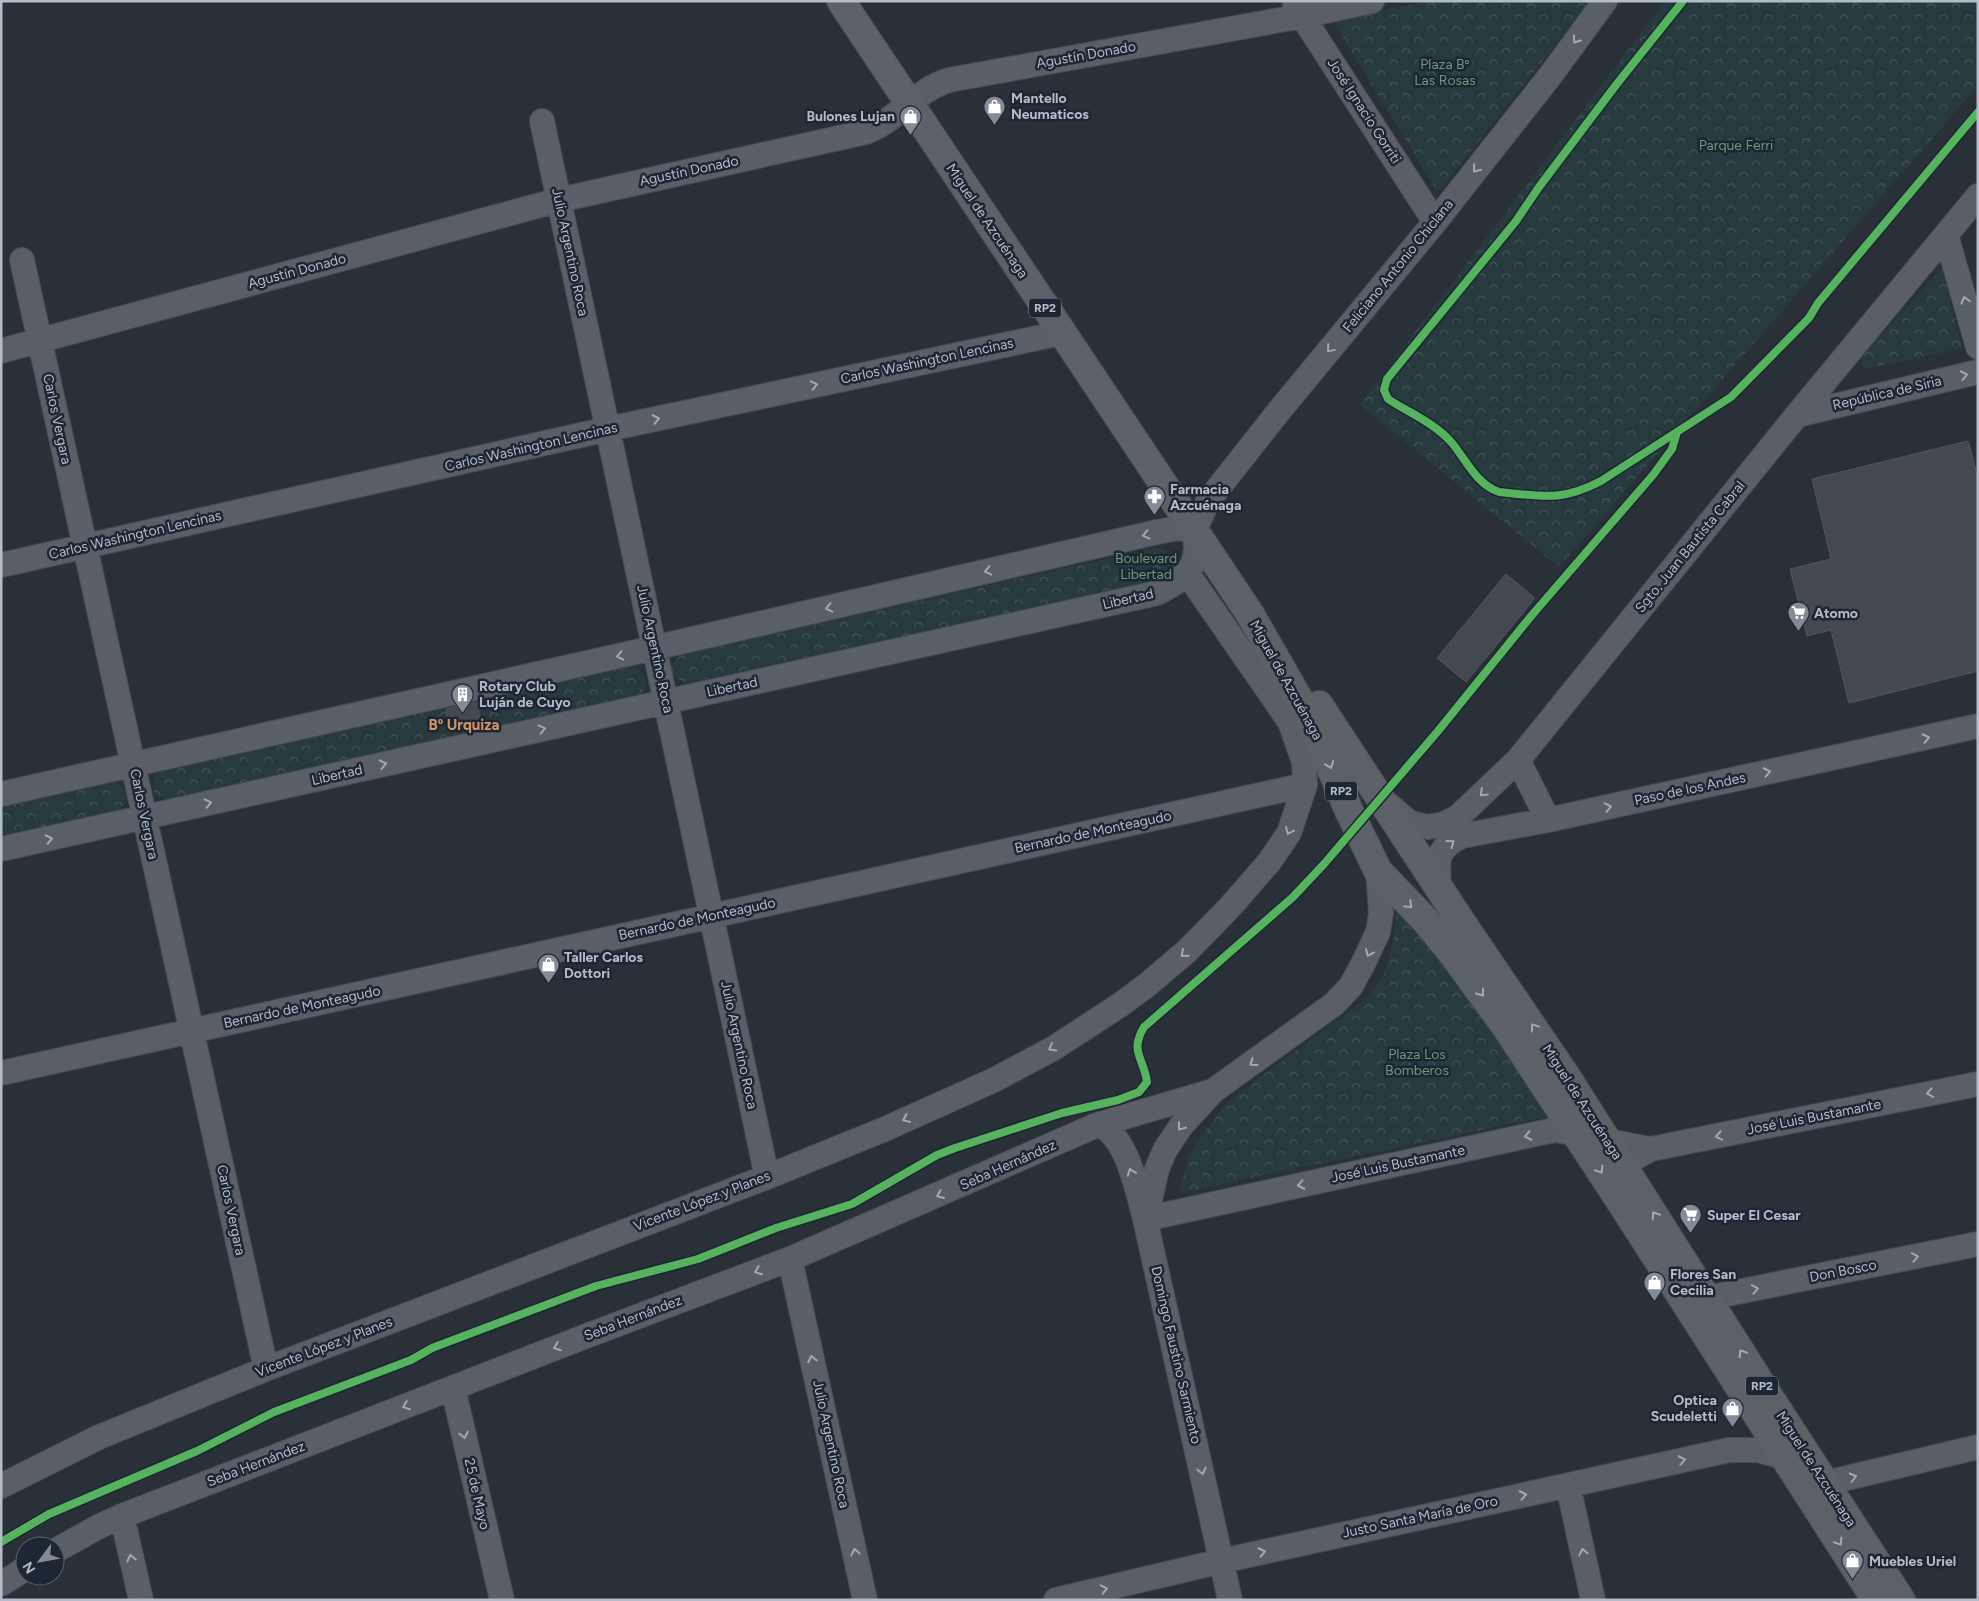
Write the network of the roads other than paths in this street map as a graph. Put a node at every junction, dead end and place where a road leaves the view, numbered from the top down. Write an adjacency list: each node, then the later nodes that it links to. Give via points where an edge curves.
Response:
1 (841, 1): 5 (main road, Miguel de Azcuénaga / RP2)
2 (1372, 1): 4 (street, Agustín Donado)
3 (1605, 1): 9 (street, Feliciano Antonio Chiclana, one-way to 9)
4 (1297, 8): 5 (street, Agustín Donado, via 957,78 932,86); 9 (street, José Ignacio Gorriti)
5 (908, 103): 8 (street, Agustín Donado, via 878,127 866,132); 12 (main road, Miguel de Azcuénaga / RP2)
6 (542, 121): 8 (street, Julio Argentino Roca)
7 (1978, 196): 10 (street, Sgto. Juan Bautista Cabral)
8 (559, 200): 13 (street, Agustín Donado); 18 (street, Julio Argentino Roca)
9 (1435, 222): 19 (street, Feliciano Antonio Chiclana, one-way to 19, via 1208,501)
10 (1946, 235): 14 (street, one-way to 10); 17 (street, Sgto. Juan Bautista Cabral)
11 (22, 260): 13 (street, Carlos Vergara)
12 (1061, 333): 18 (street, Carlos Washington Lencinas, one-way to 12); 19 (main road, Miguel de Azcuénaga / RP2)
13 (40, 342): 15 (street, Agustín Donado); 20 (street, Carlos Vergara)
14 (1978, 347)
15 (1, 351)
16 (1978, 372): 17 (street, República de Siria, one-way to 16)
17 (1797, 414): 27 (street, Sgto. Juan Bautista Cabral)
18 (608, 429): 20 (street, Carlos Washington Lencinas); 24 (street, Julio Argentino Roca)
19 (1194, 530): 22 (street, via 1197,549); 23 (main road, Miguel de Azcuénaga / RP2); 24 (street, one-way to 24, via 1178,528 1157,532)
20 (85, 546): 21 (street, Carlos Washington Lencinas); 28 (street, Carlos Vergara)
21 (1, 565)
22 (1187, 573): 25 (street, Libertad, via 1157,593); 29 (street, Miguel de Azcuénaga, via 1290,722 1304,762)
23 (1250, 614): 30 (main road, Miguel de Azcuénaga / RP2, via 1298,672); 35 (main road, Miguel de Azcuénaga / RP2, one-way to 35, via 1309,717)
24 (654, 648): 25 (street, Julio Argentino Roca); 28 (street, one-way to 28)
25 (666, 701): 32 (street, Libertad, one-way to 25); 37 (street, Julio Argentino Roca)
26 (1978, 726): 33 (street, Paso de los Andes, one-way to 26)
27 (1518, 760): 30 (street, Sgto. Juan Bautista Cabral, one-way to 30, via 1458,816 1444,824 1428,827 1410,823); 33 (street)
28 (133, 765): 31 (street); 32 (street, Carlos Vergara)
29 (1305, 785): 37 (street, Bernardo de Monteagudo); 47 (street, Vicente López y Planes, one-way to 47, via 1289,833 1270,861 1187,951 1120,1005 1054,1048 994,1080)
30 (1376, 792): 36 (main road, Miguel de Azcuénaga / RP2)
31 (1, 794)
32 (145, 817): 34 (street, Libertad, one-way to 32); 38 (street, Carlos Vergara)
33 (1548, 820): 36 (street, Paso de los Andes, one-way to 33, via 1439,854 1449,842 1462,836)
34 (1, 849)
35 (1378, 871): 41 (street, Seba Hernández, one-way to 41, via 1381,913 1378,932 1351,986 1334,1004); 43 (main road, Miguel de Azcuénaga / RP2, one-way to 43, via 1452,954 1506,1027)
36 (1439, 886): 44 (main road, Miguel de Azcuénaga / RP2, one-way to 36)
37 (712, 916): 38 (street, Bernardo de Monteagudo); 47 (street, Julio Argentino Roca)
38 (192, 1031): 39 (street, Bernardo de Monteagudo); 53 (street, Carlos Vergara)
39 (1, 1073)
40 (1977, 1088): 45 (street, José Luis Bustamante, one-way to 45)
41 (1214, 1091): 42 (street, Seba Hernández); 49 (street, Seba Hernández, one-way to 49, via 1181,1126 1165,1150)
42 (1097, 1125): 49 (street, Domingo Faustino Sarmiento, one-way to 42, via 1131,1170 1119,1144 1108,1129); 51 (street, Seba Hernández, one-way to 51)
43 (1576, 1133): 44 (street, José Luis Bustamante); 48 (main road, Miguel de Azcuénaga / RP2, one-way to 48); 49 (street, José Luis Bustamante, one-way to 49, via 1554,1130)
44 (1609, 1141): 45 (street, José Luis Bustamante); 46 (main road, Miguel de Azcuénaga / RP2)
45 (1651, 1149): 46 (street, José Luis Bustamante, via 1636,1157)
46 (1626, 1170): 48 (street, via 1622,1192); 52 (main road, Miguel de Azcuénaga / RP2, one-way to 46)
47 (767, 1177): 53 (street, Vicente López y Planes)
48 (1624, 1207): 55 (main road, Miguel de Azcuénaga / RP2)
49 (1145, 1219): 64 (street, Domingo Faustino Sarmiento, one-way to 64)
50 (1978, 1244): 52 (street, Don Bosco, one-way to 50)
51 (790, 1259): 54 (street, Seba Hernández, one-way to 54); 69 (street, Julio Argentino Roca, one-way to 51)
52 (1707, 1298): 55 (main road, Miguel de Azcuénaga / RP2, one-way to 52)
53 (266, 1369): 60 (street, Vicente López y Planes, via 99,1437)
54 (453, 1388): 62 (street, Seba Hernández, one-way to 62); 68 (street, 25 de Mayo, one-way to 68)
55 (1765, 1408): 57 (street, via 1749,1438); 58 (main road, Miguel de Azcuénaga / RP2); 61 (main road, Miguel de Azcuénaga / RP2)
56 (1978, 1447): 61 (street, one-way to 56)
57 (1729, 1450): 58 (street, Justo Santa María de Oro, via 1757,1450); 59 (street, Justo Santa María de Oro, one-way to 57)
58 (1785, 1457): 61 (main road, Miguel de Azcuénaga / RP2)
59 (1568, 1485): 64 (street, Justo Santa María de Oro, one-way to 59); 72 (street, one-way to 59)
60 (1, 1486)
61 (1816, 1486): 73 (main road, Miguel de Azcuénaga / RP2, one-way to 73); 74 (main road, Miguel de Azcuénaga / RP2)
62 (122, 1516): 63 (street, Seba Hernández); 67 (street, one-way to 62)
63 (65, 1545)
64 (1222, 1561): 70 (street, Justo Santa María de Oro, one-way to 64); 71 (street, Domingo Faustino Sarmiento)
65 (15, 1575): 66 (street)
66 (1, 1584)
67 (141, 1600)
68 (502, 1600)
69 (865, 1600)
70 (1056, 1600)
71 (1230, 1600)
72 (1593, 1600)
73 (1876, 1600)
74 (1901, 1600)

